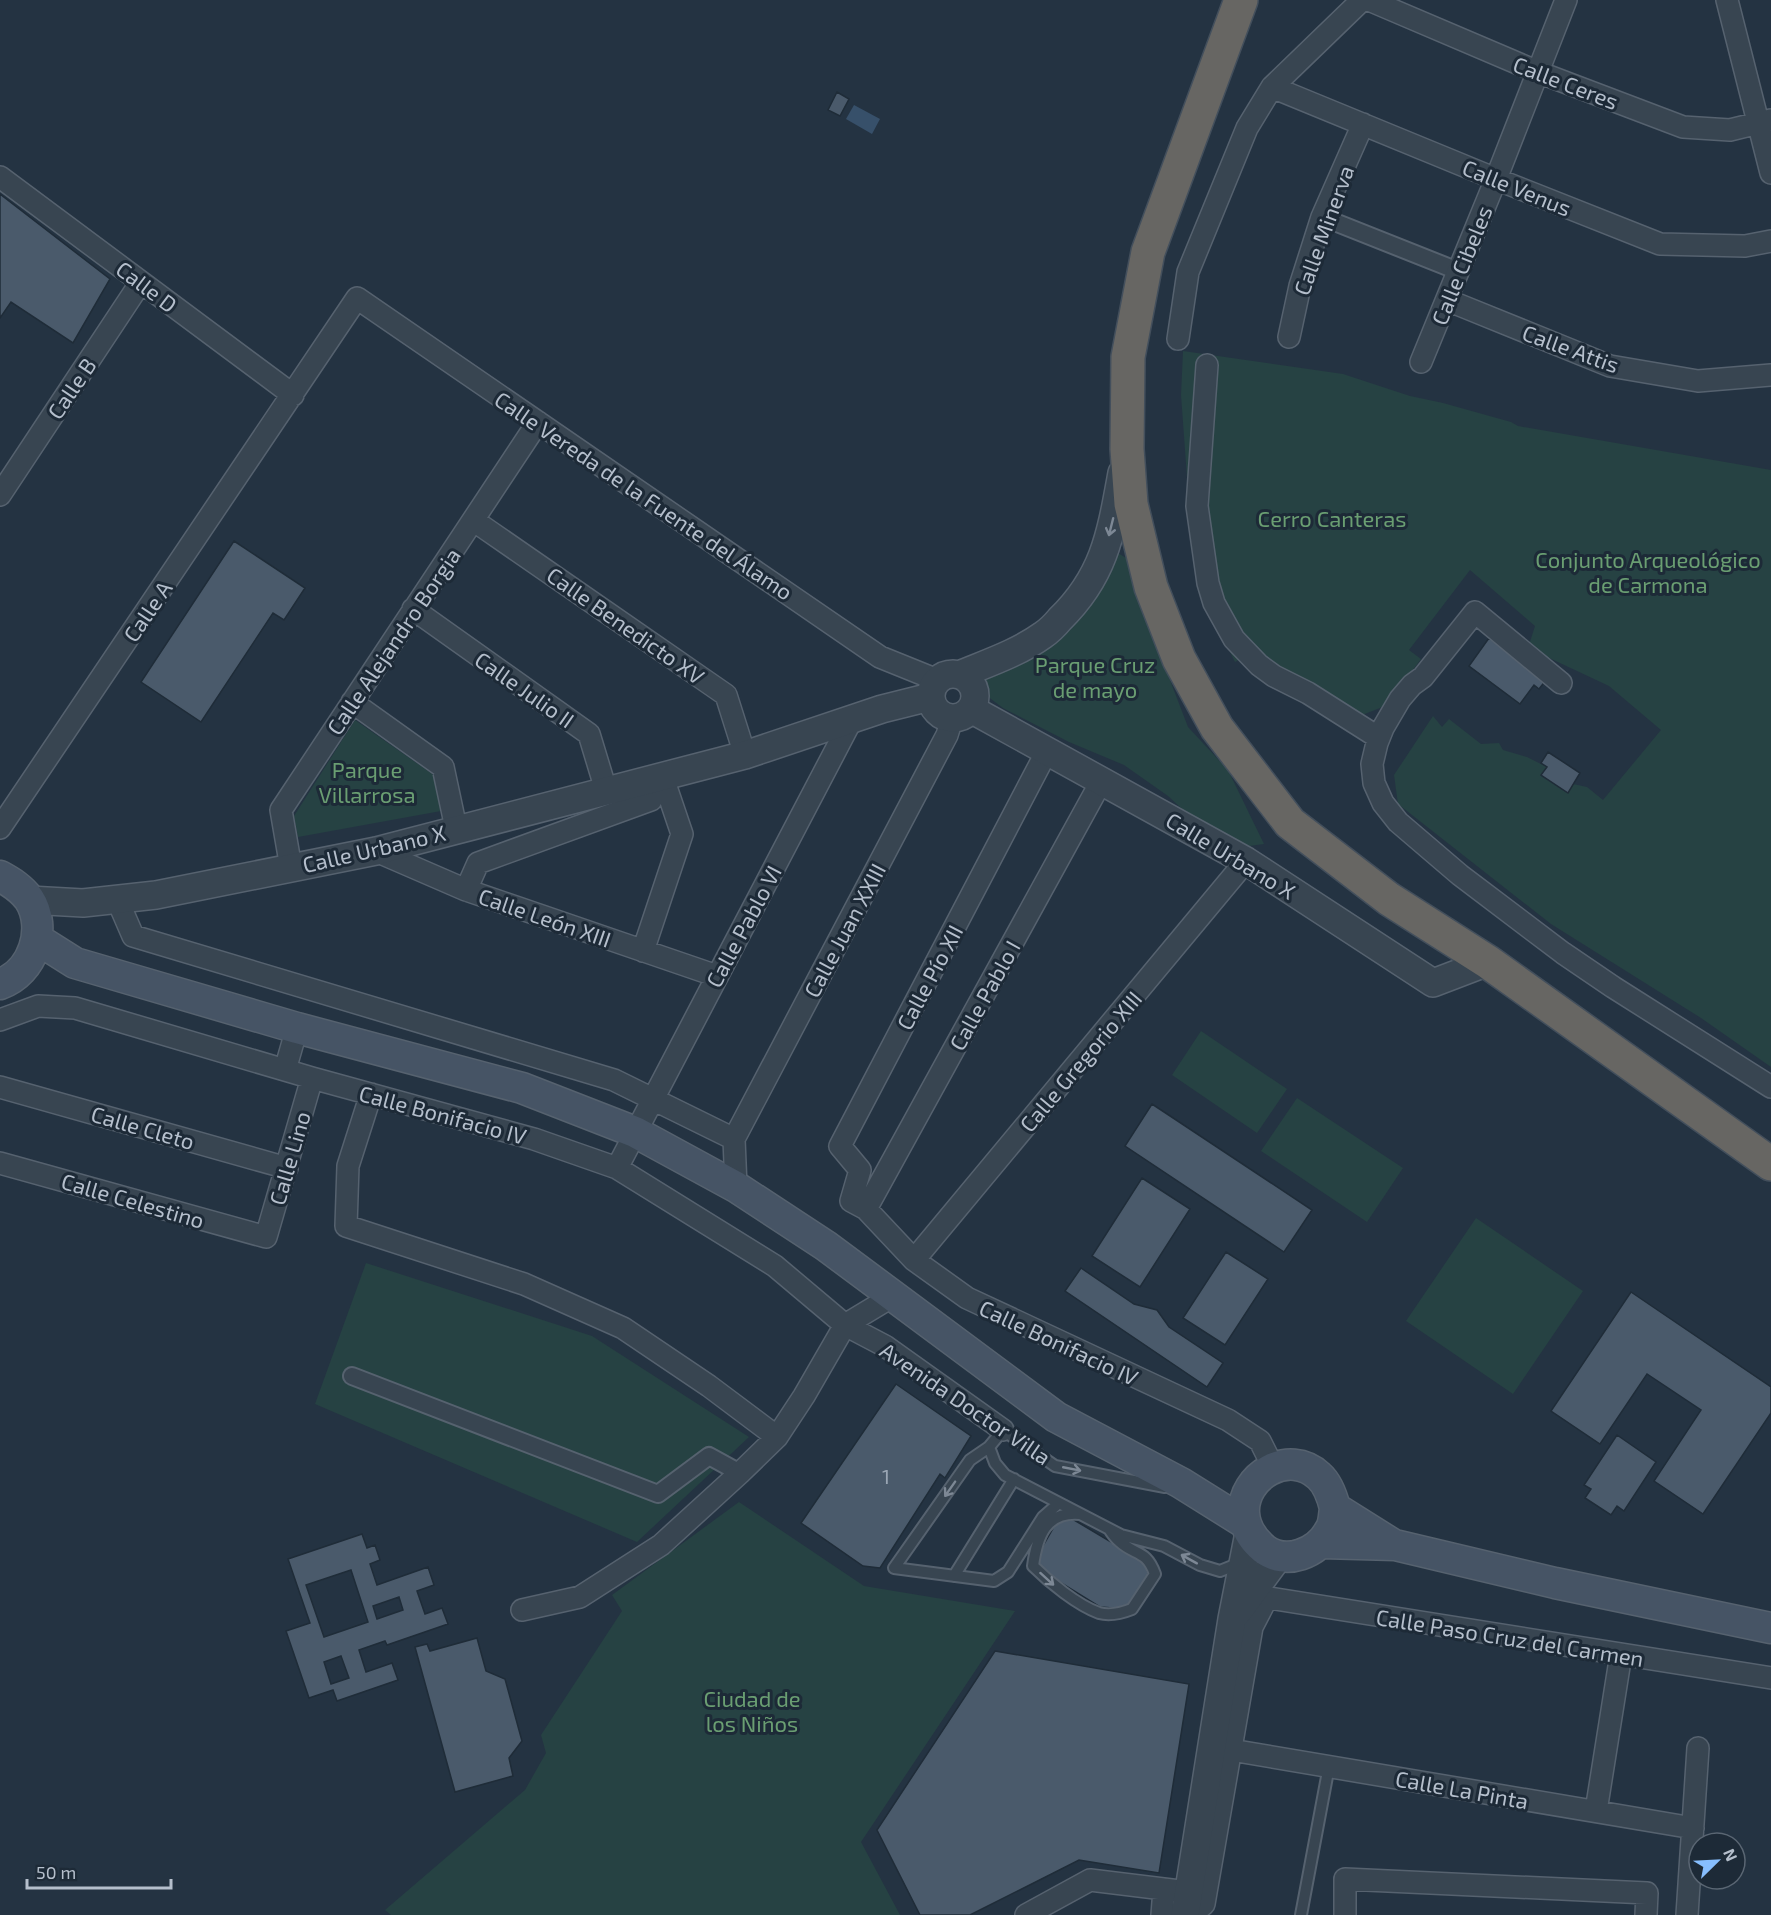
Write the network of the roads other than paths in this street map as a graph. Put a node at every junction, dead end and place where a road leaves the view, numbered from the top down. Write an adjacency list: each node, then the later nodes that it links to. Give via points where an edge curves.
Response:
1 (1241, 0): 26 (highway, via 1148,252 1128,357)
2 (1362, 0): 7 (street)
3 (1369, 0): 6 (street, Calle Ceres)
4 (1566, 0): 6 (street, Calle Cibeles)
5 (1733, 1): 8 (street)
6 (1538, 72): 8 (street, Calle Ceres, via 1683,127 1730,130); 12 (street, Calle Cibeles)
7 (1272, 87): 9 (street, Calle Venus); 20 (street, via 1246,128 1188,272)
8 (1765, 122): 10 (street)
9 (1363, 124): 12 (street, Calle Venus); 13 (street, Calle Minerva)
10 (1771, 173)
11 (0, 177): 16 (street, Calle D)
12 (1496, 179): 14 (street, Calle Venus, via 1660,244 1745,246); 15 (street, Calle Cibeles)
13 (1322, 217): 15 (street); 19 (street, Calle Minerva)
14 (1771, 241)
15 (1458, 271): 18 (street, Calle Cibeles)
16 (141, 282): 24 (street, Calle D); 27 (street, Calle B)
17 (357, 298): 24 (street, Calle A); 25 (street, Calle Vereda de la Fuente del Álamo)
18 (1447, 300): 21 (street, Calle Cibeles); 23 (street, Calle Attis, via 1610,366 1698,381)
19 (1289, 337)
20 (1178, 339)
21 (1421, 362)
22 (1207, 365): 35 (street, via 1197,506 1214,603 1234,639 1259,665)
23 (1771, 375)
24 (293, 394): 41 (street, Calle A)
25 (538, 422): 28 (street, Calle Alejandro Borgia); 31 (street, Calle Vereda de la Fuente del Álamo, via 880,657)
26 (1127, 449): 31 (street, Calle Urbano X, one-way to 31, via 1106,546 1094,577 1073,606 1044,635); 53 (highway, via 1131,504 1151,587 1179,659 1217,728 1290,823 1389,899)
27 (0, 495)
28 (473, 520): 29 (street, Calle Alejandro Borgia); 37 (street, Calle Benedicto XV, via 726,695)
29 (413, 609): 32 (street, Calle Alejandro Borgia); 40 (street, Calle Julio II, via 589,734)
30 (1561, 683): 35 (street, via 1475,612 1424,677 1412,685 1391,713)
31 (942, 684): 33 (street, Calle Urbano X, via 936,712); 33 (street, via 972,684 975,696); 34 (street, Calle Urbano X)
32 (352, 702): 42 (street, via 443,767); 45 (street, Calle Alejandro Borgia, via 280,810)
33 (962, 714): 36 (street, Calle Urbano X); 66 (street, Calle Juan XXIII, via 947,735)
34 (852, 719): 37 (street, Calle Urbano X); 55 (street, Calle Pablo VI)
35 (1379, 738): 62 (street, via 1372,764 1374,783 1398,822 1563,953)
36 (1047, 751): 39 (street, Calle Urbano X); 72 (street, Calle Pío XII, via 840,1146 860,1170)
37 (745, 755): 38 (street, Calle Urbano X)
38 (662, 775): 40 (street, Calle Urbano X); 47 (street, via 651,800 478,863); 52 (street, via 682,834)
39 (1102, 780): 44 (street, Calle Urbano X); 72 (street, Calle Pablo I)
40 (606, 790): 42 (street, Calle Urbano X)
41 (0, 828)
42 (456, 828): 43 (street, Calle Urbano X)
43 (376, 851): 45 (street, Calle Urbano X); 47 (street, Calle León XIII)
44 (1246, 861): 53 (street, Calle Urbano X, via 1433,983); 74 (street, Calle Gregorio XIII)
45 (291, 868): 48 (street, Calle Urbano X)
46 (0, 876): 49 (main road, via 16,885)
47 (466, 890): 52 (street, Calle León XIII)
48 (117, 899): 50 (street, Calle Urbano X); 64 (street, via 133,936 614,1080)
49 (29, 900): 50 (street); 51 (main road)
50 (83, 903): 51 (street)
51 (37, 934): 54 (main road); 56 (main road, via 31,957)
52 (643, 951): 55 (street, Calle León XIII)
53 (1488, 962): 68 (highway)
54 (75, 963): 56 (main road); 58 (main road)
55 (717, 976): 64 (street, Calle Pablo VI)
56 (10, 978)
57 (0, 1020): 59 (street, Calle Bonifacio IV, via 38,1006 75,1008)
58 (297, 1028): 59 (street); 65 (main road, via 522,1088)
59 (285, 1070): 60 (street, Calle Bonifacio IV)
60 (312, 1078): 63 (street, Calle Bonifacio IV); 69 (street, Calle Lino)
61 (0, 1087): 69 (street, Calle Cleto)
62 (1771, 1087)
63 (371, 1094): 70 (street, Calle Bonifacio IV, via 534,1139); 79 (street, via 348,1166 346,1226 524,1284 623,1328)
64 (653, 1098): 65 (street, Calle Pablo VI); 66 (street)
65 (635, 1132): 70 (street, Calle Pablo VI); 71 (main road)
66 (734, 1139): 71 (street)
67 (0, 1163): 73 (street, Calle Celestino)
68 (1771, 1164)
69 (287, 1168): 73 (street, Calle Lino)
70 (617, 1168): 76 (street, Calle Bonifacio IV, via 776,1266)
71 (736, 1187): 75 (main road)
72 (858, 1205): 74 (street, Calle Bonifacio IV)
73 (266, 1238)
74 (914, 1260): 81 (street, Calle Bonifacio IV, via 967,1298 1228,1420 1260,1441)
75 (893, 1296): 76 (street); 84 (main road, via 1056,1417)
76 (845, 1324): 78 (street, Avenida Doctor Villa, via 885,1346); 79 (street)
77 (352, 1376): 82 (street, via 658,1494 709,1456)
78 (1003, 1430): 80 (lane); 84 (lane, Avenida Doctor Villa, one-way to 84, via 1056,1466)
79 (777, 1437): 82 (street)
80 (989, 1447): 83 (lane, via 995,1463); 95 (lane, one-way to 95, via 970,1460 894,1568)
81 (1274, 1467): 85 (main road); 87 (main road, via 1304,1467 1318,1475 1331,1493)
82 (740, 1473): 97 (street, via 661,1545 580,1597)
83 (1014, 1479): 86 (lane); 95 (lane)
84 (1189, 1488): 85 (main road); 89 (main road)
85 (1249, 1488): 89 (main road, via 1244,1504)
86 (1059, 1503): 88 (lane); 95 (lane, via 1043,1517 1008,1572 994,1581)
87 (1335, 1508): 91 (main road, via 1332,1528); 92 (main road)
88 (1080, 1514): 90 (lane); 90 (lane, one-way to 90, via 1066,1513 1051,1520 1036,1545 1033,1566 1083,1604 1100,1613 1117,1614 1132,1610 1155,1574 1141,1553 1119,1542)
89 (1247, 1528): 93 (main road, via 1264,1550); 94 (street)
90 (1109, 1529): 94 (lane, one-way to 90, via 1220,1571 1164,1546)
91 (1322, 1543): 92 (main road); 93 (main road, via 1294,1557)
92 (1395, 1545): 99 (main road)
93 (1279, 1556): 96 (street)
94 (1244, 1562): 98 (street)
95 (954, 1576)
96 (1258, 1597): 98 (street); 100 (street, Calle Paso Cruz del Carmen); 103 (street)
97 (522, 1610)
98 (1232, 1619): 107 (street)
99 (1771, 1628)
100 (1621, 1654): 101 (street, Calle Paso Cruz del Carmen); 105 (street)
101 (1771, 1678)
102 (1698, 1748): 106 (street)
103 (1231, 1750): 104 (street, Calle La Pinta); 107 (street, via 1204,1904)
104 (1329, 1766): 105 (street, Calle La Pinta); 110 (lane)
105 (1596, 1811): 106 (street, Calle La Pinta)
106 (1693, 1828): 113 (street)
107 (1182, 1903): 108 (street, via 1090,1880); 109 (street)
108 (1026, 1915)
109 (1162, 1915)
110 (1301, 1915)
111 (1345, 1915): 112 (street, via 1345,1879 1647,1893)
112 (1646, 1915)
113 (1687, 1915)

